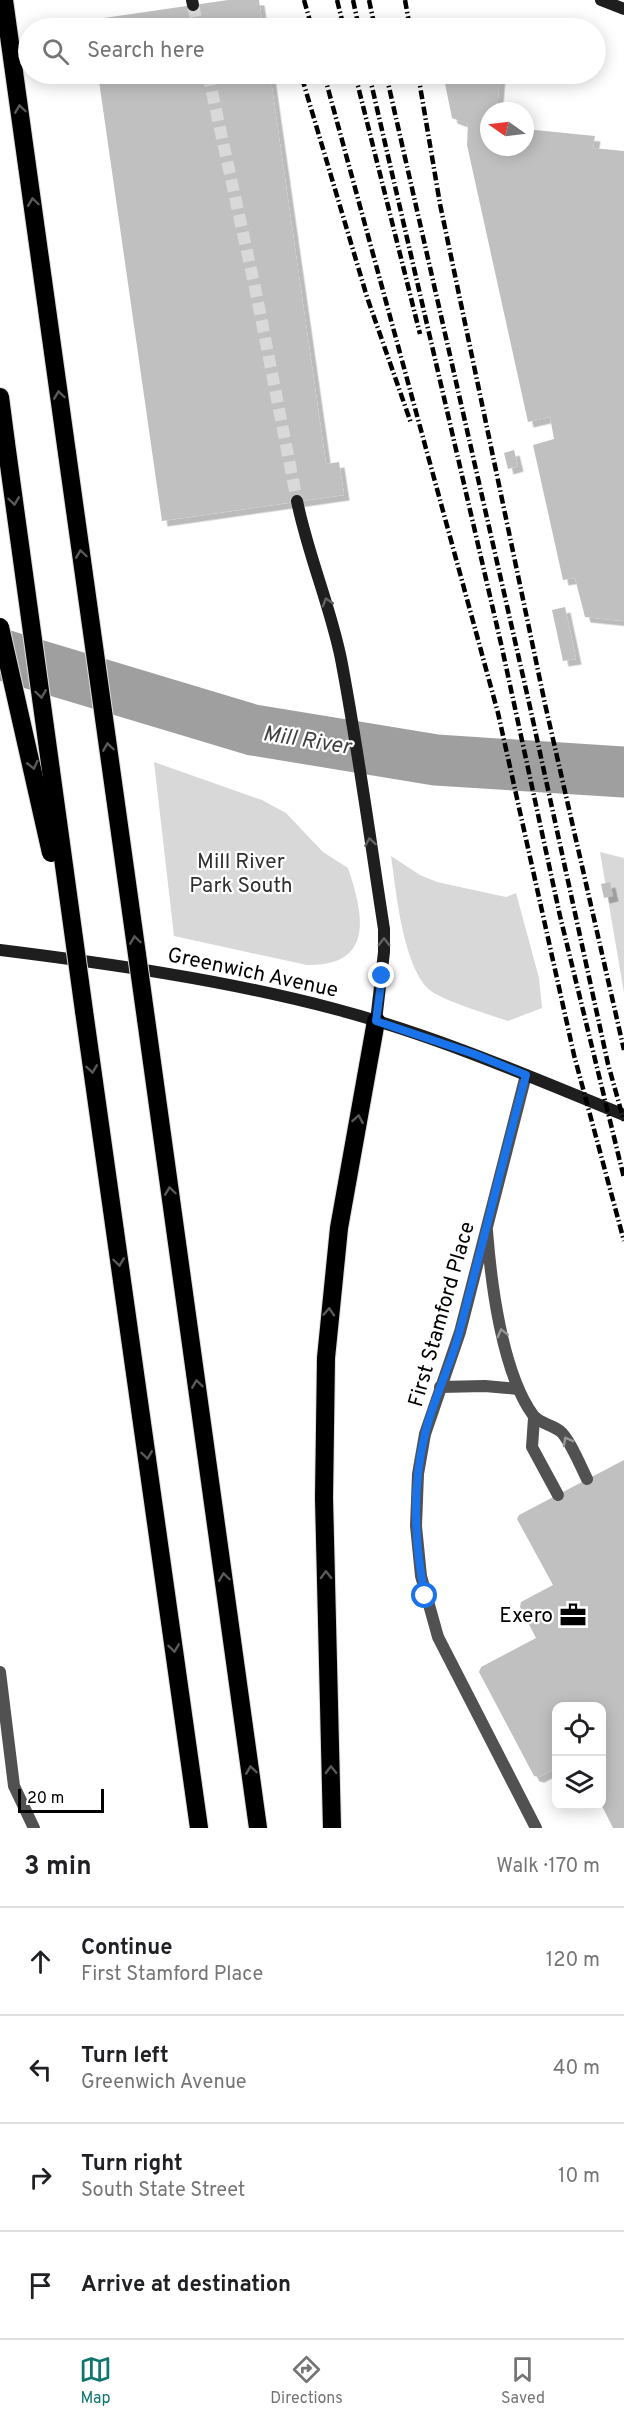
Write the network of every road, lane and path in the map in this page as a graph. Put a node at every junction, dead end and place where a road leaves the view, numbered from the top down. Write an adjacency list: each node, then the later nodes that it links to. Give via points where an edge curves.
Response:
1 (4, 0): 22 (highway, one-way to 1, bridge)
2 (601, 0): 3 (main road)
3 (624, 9)
4 (0, 396): 8 (highway, one-way to 8, bridge)
5 (297, 501): 9 (main road, one-way to 5, via 384,929 341,658)
6 (0, 627): 8 (highway, one-way to 8, bridge, via 37,782)
7 (0, 950): 9 (main road, Greenwich Avenue, via 202,980)
8 (84, 1011): 21 (highway, one-way to 21)
9 (376, 1021): 10 (main road, Greenwich Avenue); 23 (highway, one-way to 9, via 324,1498 326,1358 339,1228)
10 (526, 1075): 11 (main road, Greenwich Avenue); 12 (street, First Stamford Place)
11 (624, 1115)
12 (487, 1229): 13 (street, First Stamford Place, via 460,1332); 14 (street, one-way to 12, via 491,1280)
13 (440, 1387): 14 (street); 24 (street, First Stamford Place, via 425,1434 417,1492 417,1540 425,1596 444,1650)
14 (518, 1389): 15 (street)
15 (534, 1418): 16 (street, one-way to 15, via 562,1432); 17 (street, via 532,1447)
16 (587, 1479)
17 (558, 1495)
18 (0, 1672): 19 (street)
19 (4, 1718): 20 (street, via 14,1786)
20 (34, 1828)
21 (199, 1828)
22 (258, 1828)
23 (332, 1828)
24 (536, 1828)

